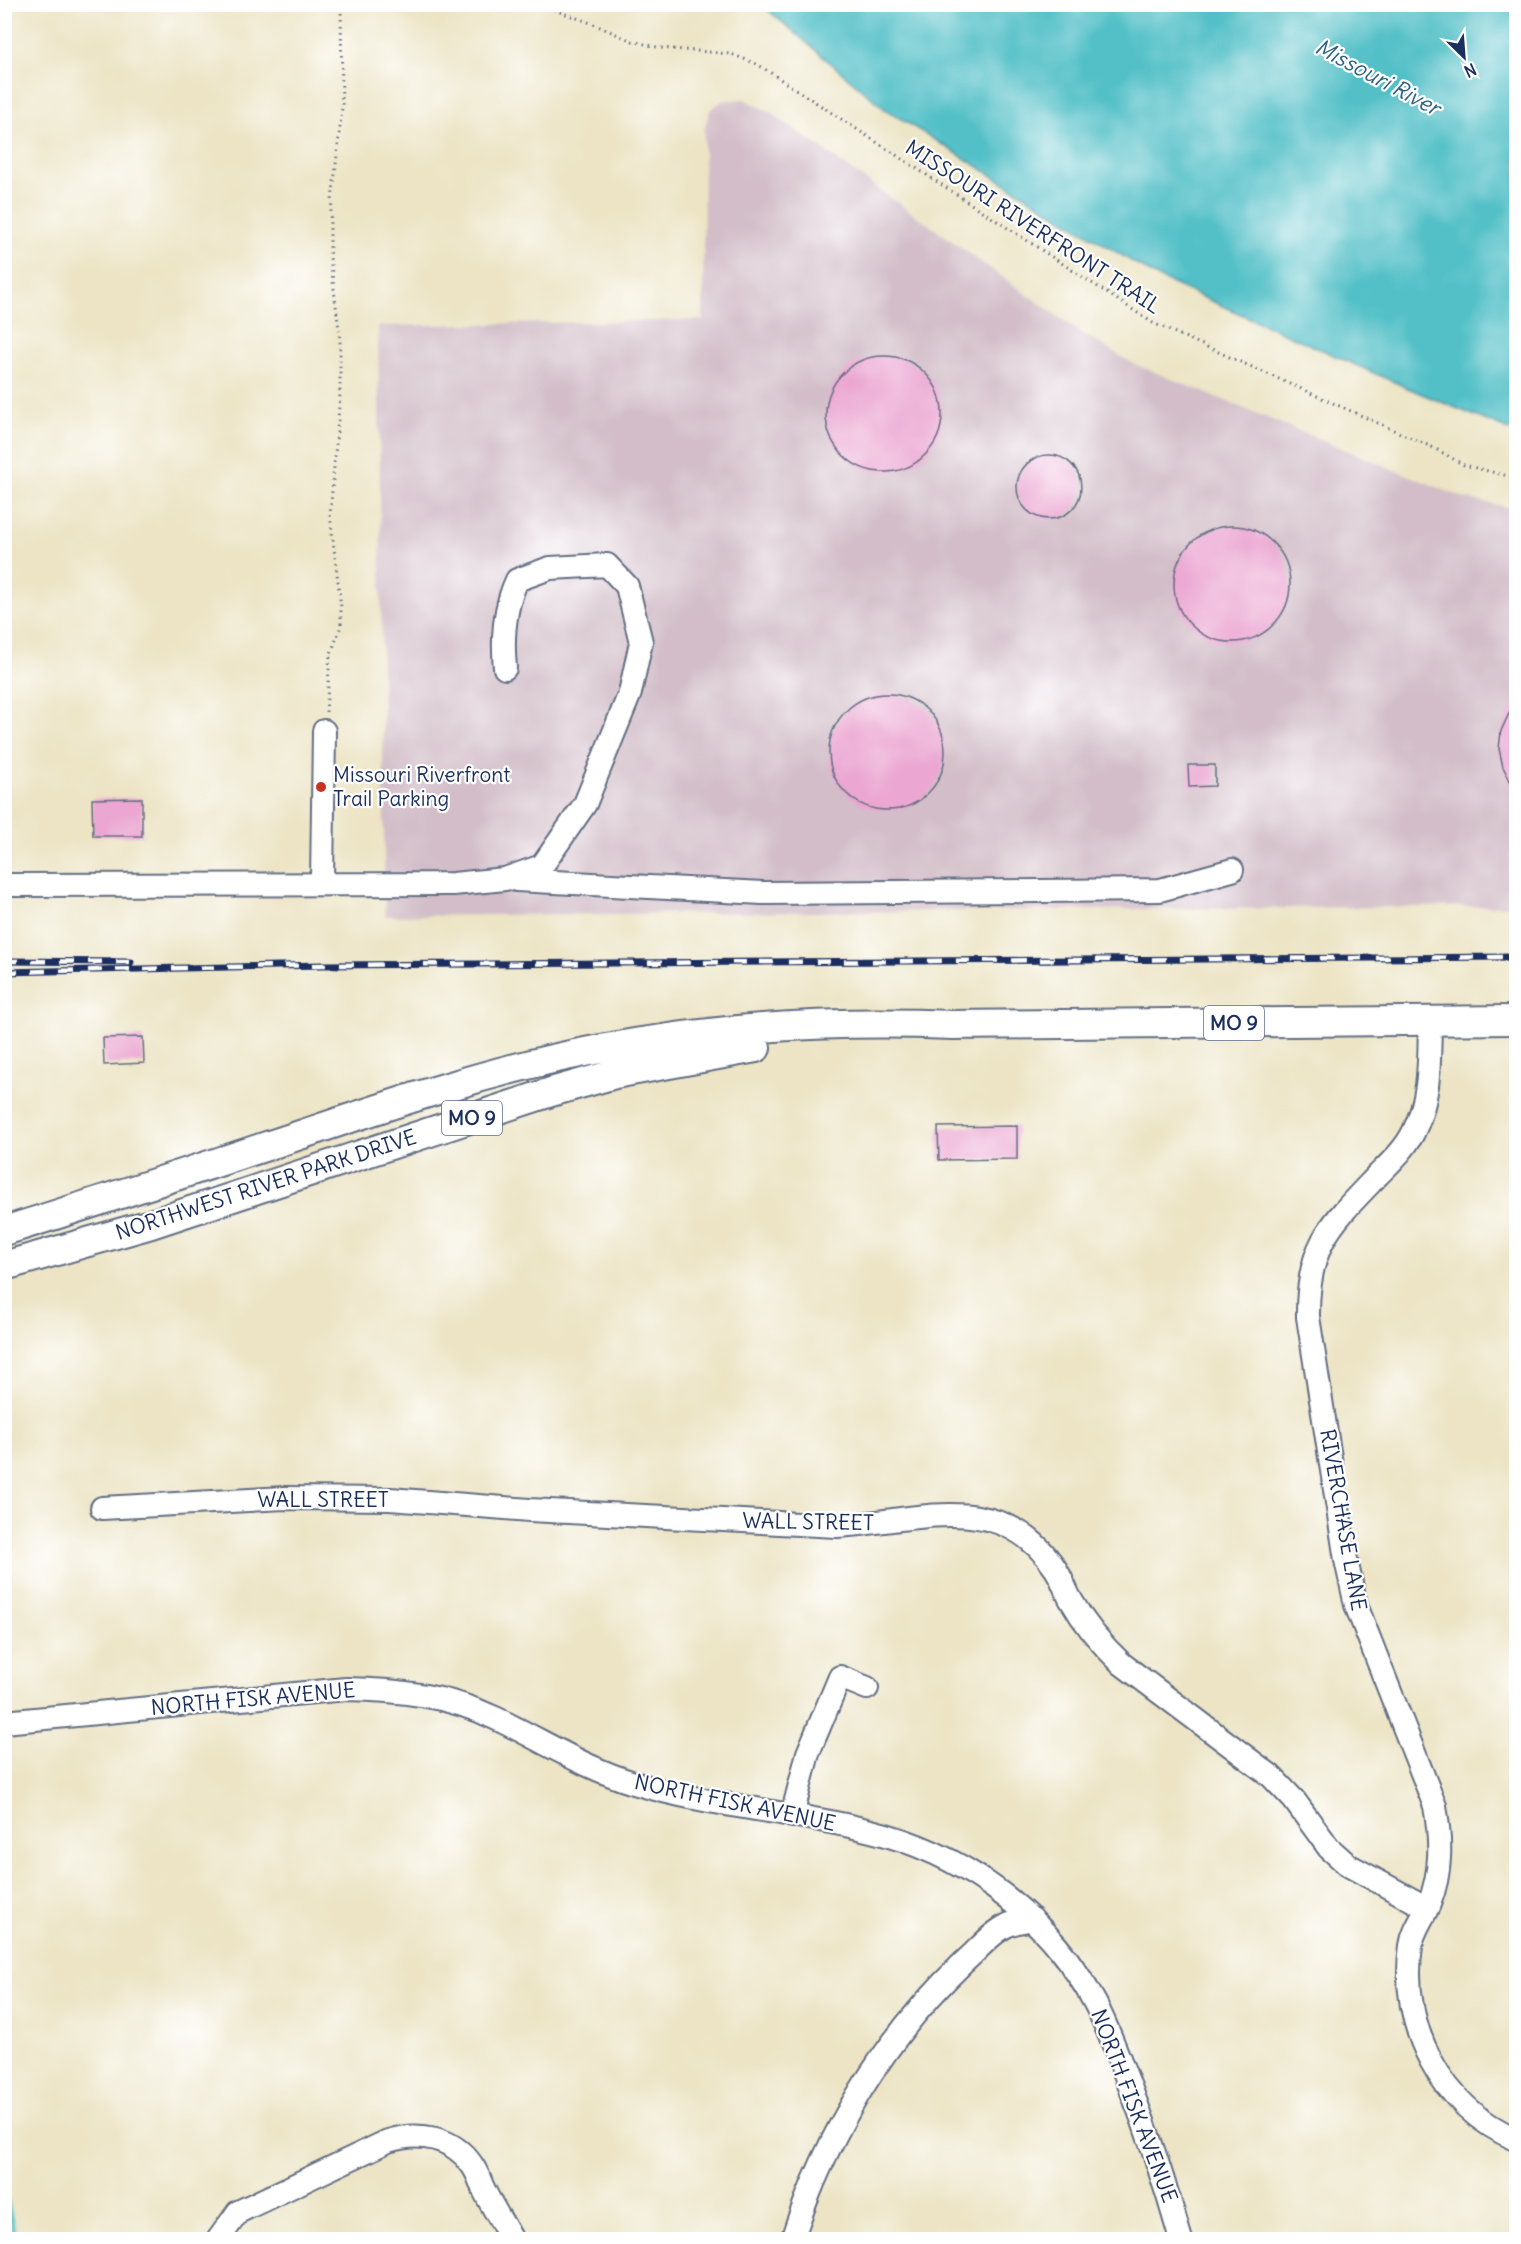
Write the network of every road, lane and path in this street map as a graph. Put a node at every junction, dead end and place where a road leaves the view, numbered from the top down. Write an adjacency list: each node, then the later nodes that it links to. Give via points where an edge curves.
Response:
1 (341, 4): 5 (path, via 342,108 330,220 330,257 340,338 340,395 330,515 342,607 341,626 330,656)
2 (537, 4): 3 (path, MISSOURI RIVERFRONT TRAIL, via 632,41 661,48 731,54 757,64 1153,323 1434,448 1464,465)
3 (1516, 478)
4 (505, 668): 7 (street, via 503,644 509,598 517,580 550,568 607,565 627,586 641,642 630,693 607,752 585,804 542,866)
5 (324, 731): 8 (street)
6 (1232, 870): 7 (street, via 1160,890 763,893)
7 (505, 879): 8 (street, via 453,884)
8 (322, 882): 9 (street)
9 (4, 885)
10 (1516, 1020): 11 (main road, NORTHWEST RIVER PARK DRIVE / MO 9)
11 (1430, 1021): 12 (main road, NORTHWEST RIVER PARK DRIVE / MO 9); 19 (street, RIVERCHASE LANE, via 1428,1084 1418,1122 1406,1145 1331,1226 1312,1265 1307,1293 1309,1328 1356,1605 1435,1806 1440,1854)
12 (952, 1025): 13 (main road, NORTHWEST RIVER PARK DRIVE / MO 9, via 866,1023 776,1028 580,1053 448,1086); 14 (main road, NORTHWEST RIVER PARK DRIVE / MO 9, via 788,1043 615,1074 151,1224)
13 (4, 1231)
14 (4, 1266)
15 (102, 1508): 19 (street, WALL STREET, via 285,1498 390,1499 837,1526 948,1513 987,1518 1032,1542 1054,1566 1085,1624 1104,1647 1270,1776 1294,1800 1329,1848 1348,1865)
16 (867, 1688): 18 (street, via 840,1677 808,1753)
17 (4, 1722): 18 (street, NORTH FISK AVENUE, via 346,1689 393,1690 461,1704 561,1754 632,1783)
18 (792, 1816): 20 (street, NORTH FISK AVENUE, via 915,1844 977,1875)
19 (1427, 1908): 21 (street, RIVERCHASE LANE, via 1414,1931 1408,1977 1411,2007 1425,2051 1450,2090 1472,2112)
20 (1032, 1919): 24 (street, via 1006,1926 988,1940 946,1980 893,2042 843,2120 803,2203); 25 (street, NORTH FISK AVENUE, via 1056,1945 1095,2004 1145,2126)
21 (1516, 2139)
22 (218, 2240): 23 (street, via 238,2212 388,2140 414,2135 441,2140 463,2154)
23 (512, 2240)
24 (792, 2240)
25 (1181, 2240)

